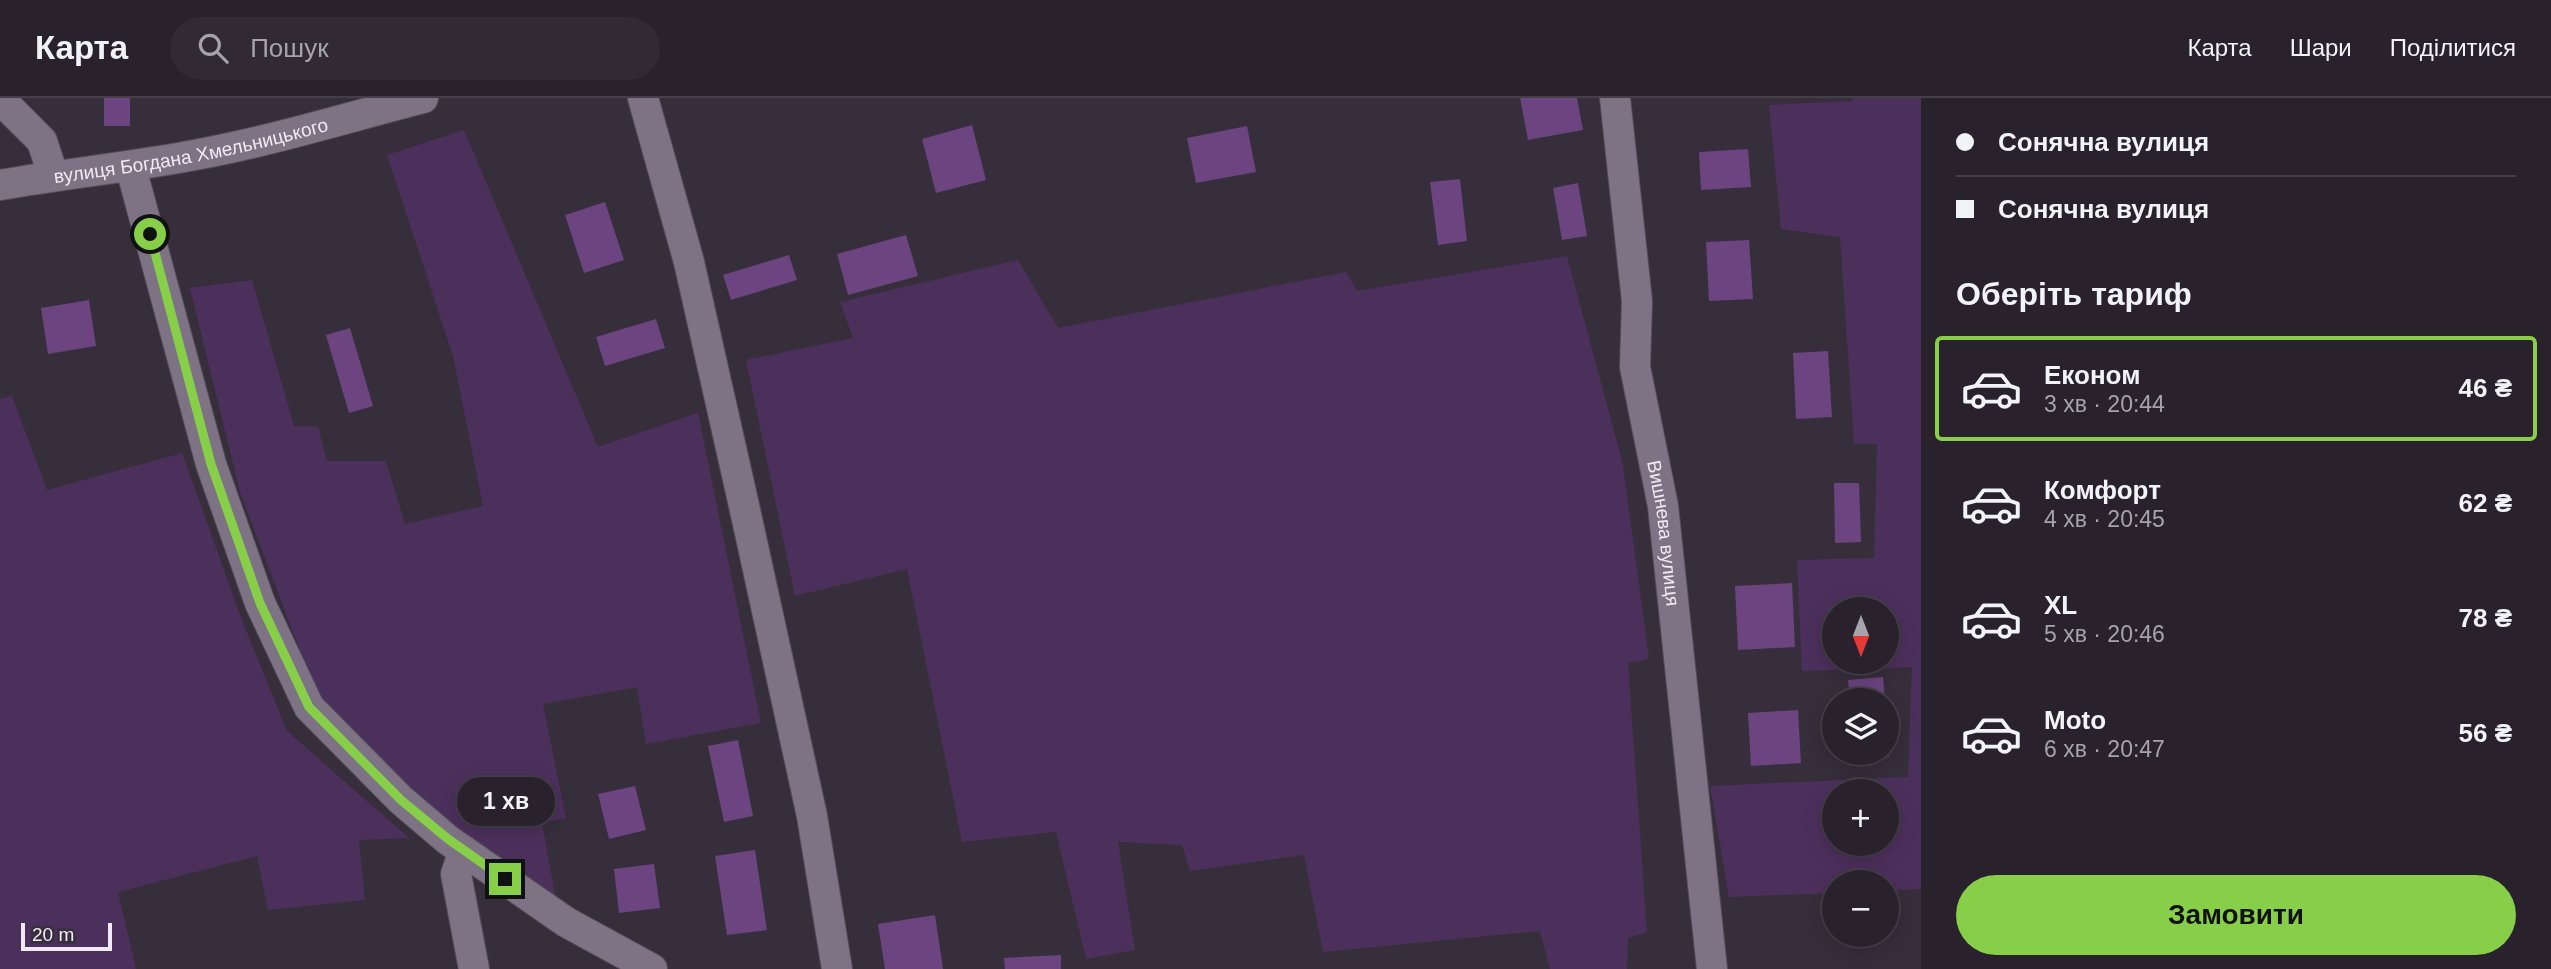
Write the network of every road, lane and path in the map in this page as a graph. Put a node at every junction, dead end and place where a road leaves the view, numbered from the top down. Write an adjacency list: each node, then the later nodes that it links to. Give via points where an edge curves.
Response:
1 (423, 98): 5 (street, вулиця Богдана Хмельницького)
2 (643, 98): 11 (street, via 689,262 751,537 813,816)
3 (1615, 98): 12 (street, Вишнева вулиця, via 1637,301 1634,367 1663,506)
4 (0, 99): 6 (street, via 42,141)
5 (131, 168): 6 (street, вулиця Богдана Хмельницького); 8 (street, via 211,464 260,603 309,707 401,800)
6 (53, 175): 7 (street, вулиця Богдана Хмельницького)
7 (0, 185)
8 (464, 851): 9 (street, via 456,874); 10 (street, via 566,922)
9 (474, 969)
10 (652, 969)
11 (837, 969)
12 (1712, 969)

